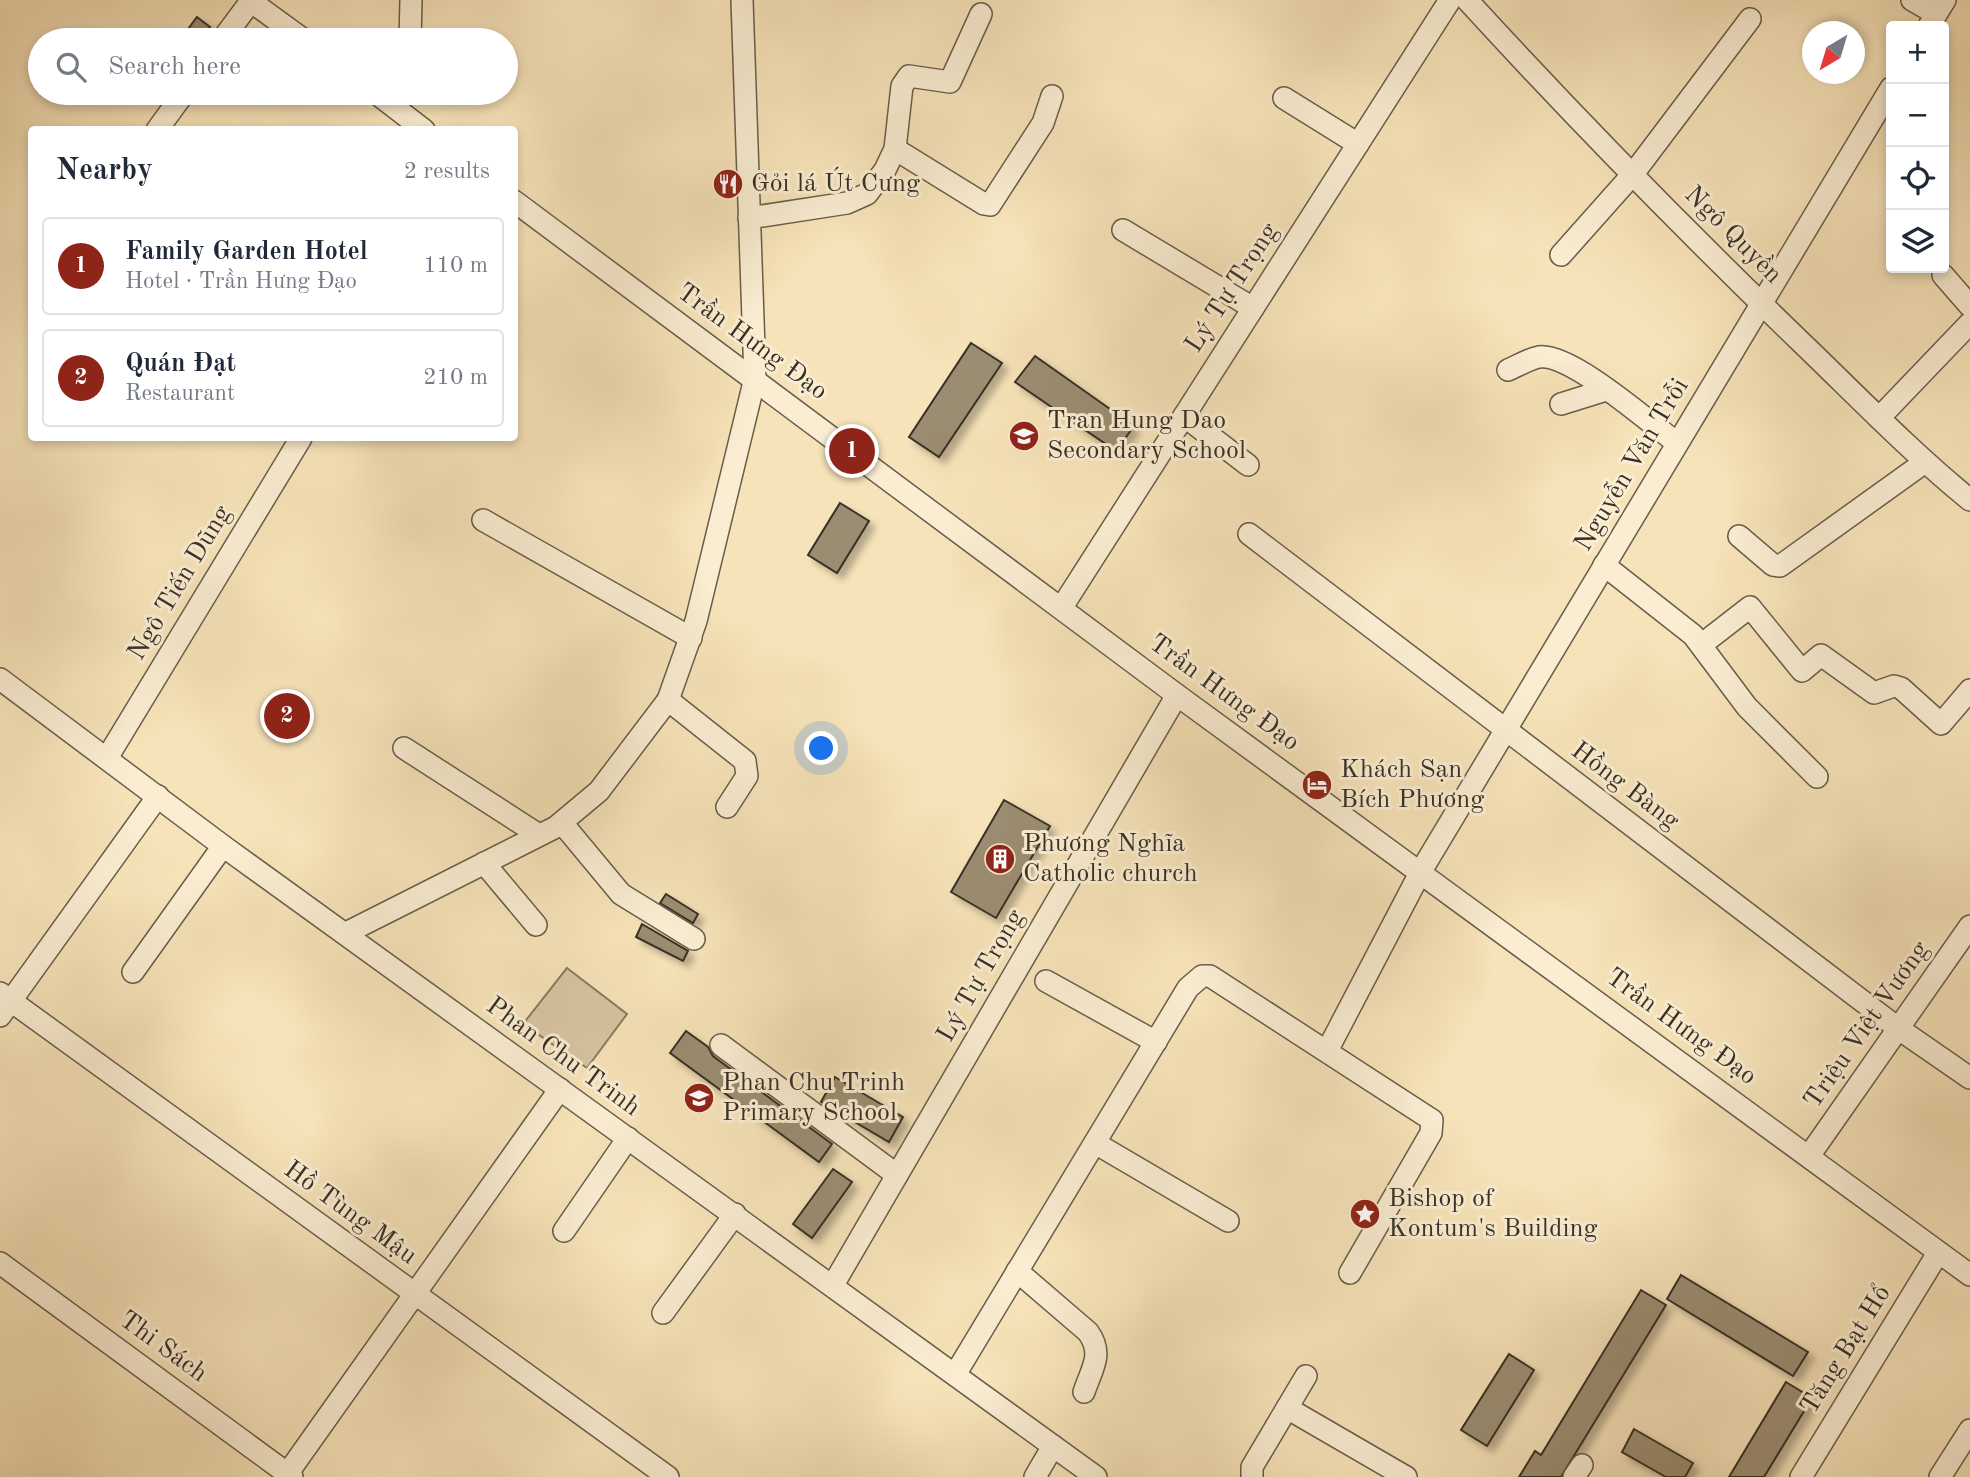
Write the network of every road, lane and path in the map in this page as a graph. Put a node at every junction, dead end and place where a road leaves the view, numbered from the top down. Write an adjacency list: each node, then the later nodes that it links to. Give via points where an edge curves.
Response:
1 (411, 0): 12 (street)
2 (741, 0): 26 (street)
3 (1450, 0): 22 (street, Lý Tự Trọng)
4 (1467, 0): 24 (street, Ngô Quyền)
5 (1912, 0): 8 (street)
6 (250, 1): 10 (street); 11 (street)
7 (981, 14): 23 (street, via 953,80 906,78)
8 (1936, 14)
9 (1750, 19): 24 (street)
10 (231, 28)
11 (287, 28)
12 (410, 28)
13 (1052, 96): 23 (street, via 1043,123 990,205)
14 (1886, 96): 30 (street, Nguyễn Văn Trỗi)
15 (1284, 98): 22 (street)
16 (175, 105): 20 (street)
17 (392, 105): 19 (street)
18 (406, 105): 19 (street)
19 (406, 115): 21 (street)
20 (160, 126)
21 (419, 126)
22 (1358, 144): 32 (street, Lý Tự Trọng)
23 (895, 149): 26 (street, via 885,170 858,200)
24 (1633, 174): 28 (street); 30 (street, Ngô Quyền)
25 (518, 204): 35 (street, Trần Hưng Đạo)
26 (749, 218): 35 (street)
27 (1123, 230): 32 (street)
28 (1561, 255)
29 (1943, 275): 31 (street)
30 (1761, 303): 39 (street, Ngô Quyền); 41 (street, Nguyễn Văn Trỗi)
31 (1970, 306)
32 (1253, 307): 38 (street, Lý Tự Trọng)
33 (1970, 323): 39 (street)
34 (1508, 370): 36 (street, via 1539,357 1562,361)
35 (755, 378): 49 (street, Trần Hưng Đạo); 50 (street)
36 (1606, 390): 37 (street); 41 (street)
37 (1561, 404)
38 (1184, 416): 43 (street); 49 (street, Lý Tự Trọng)
39 (1879, 418): 42 (street, Ngô Quyền)
40 (299, 441): 58 (street, Ngô Tiến Dũng)
41 (1677, 443): 48 (street, Nguyễn Văn Trỗi)
42 (1925, 462): 44 (street, Ngô Quyền); 47 (street, via 1780,566)
43 (1248, 465)
44 (1970, 500)
45 (483, 520): 50 (street)
46 (1249, 534): 56 (street, Hồng Bàng)
47 (1739, 536)
48 (1604, 565): 51 (street, via 1679,622); 56 (street, Nguyễn Văn Trỗi)
49 (1062, 607): 54 (street, Trần Hưng Đạo)
50 (691, 638): 55 (street)
51 (1701, 645): 53 (street, via 1750,607 1802,671 1821,655 1874,692 1901,688 1941,724); 59 (street, via 1747,707)
52 (0, 679): 58 (street, Phan Chu Trinh)
53 (1970, 690)
54 (1177, 695): 66 (street, Trần Hưng Đạo); 84 (street, Lý Tự Trọng)
55 (668, 700): 61 (street, via 746,761 747,776); 62 (street, via 599,791)
56 (1506, 730): 66 (street, Nguyễn Văn Trỗi); 75 (street, Hồng Bàng)
57 (404, 748): 63 (street)
58 (107, 758): 60 (street, Phan Chu Trinh)
59 (1816, 777)
60 (158, 796): 64 (street, Phan Chu Trinh); 74 (street)
61 (727, 807)
62 (562, 823): 63 (street); 70 (street, via 621,894)
63 (540, 835): 65 (street)
64 (223, 846): 69 (street, Phan Chu Trinh); 72 (street)
65 (484, 863): 67 (street); 69 (street)
66 (1422, 871): 78 (street, Nguyễn Văn Trỗi); 83 (street, Trần Hưng Đạo)
67 (536, 925)
68 (1970, 926): 71 (street, Triệu Việt Vương)
69 (346, 933): 80 (street, Phan Chu Trinh)
70 (694, 939)
71 (1964, 948): 75 (street, Triệu Việt Vương)
72 (133, 972)
73 (1046, 981): 76 (street)
74 (4, 1004): 94 (street, Hồ Tùng Mậu)
75 (1899, 1029): 79 (street, Hồng Bàng); 83 (street, Triệu Việt Vương)
76 (1156, 1042): 78 (street, via 1188,988 1202,976 1210,976); 82 (street)
77 (722, 1045): 84 (street)
78 (1327, 1051): 91 (street, via 1427,1115 1433,1126)
79 (1970, 1078)
80 (560, 1089): 81 (street, Phan Chu Trinh); 94 (street)
81 (628, 1138): 85 (street, Phan Chu Trinh); 87 (street)
82 (1095, 1143): 86 (street); 90 (street)
83 (1809, 1156): 88 (street, Trần Hưng Đạo)
84 (897, 1175): 93 (street, Lý Tự Trọng)
85 (735, 1214): 93 (street, Phan Chu Trinh); 95 (street)
86 (1228, 1221)
87 (565, 1231)
88 (1938, 1253): 92 (street, Trần Hưng Đạo); 108 (street, Tăng Bạt Hổ)
89 (0, 1263): 102 (street, Thi Sách)
90 (1017, 1271): 96 (street); 98 (street, via 1096,1343 1098,1353)
91 (1350, 1273)
92 (1970, 1275)
93 (833, 1285): 96 (street, Phan Chu Trinh)
94 (414, 1295): 102 (street); 103 (street, Hồ Tùng Mậu)
95 (663, 1313)
96 (956, 1373): 101 (street, Phan Chu Trinh)
97 (1306, 1376): 99 (street)
98 (1084, 1392)
99 (1287, 1408): 106 (street, via 1252,1467); 107 (street)
100 (1970, 1430): 109 (street)
101 (1053, 1446): 104 (street); 105 (street, Phan Chu Trinh)
102 (289, 1476)
103 (668, 1477)
104 (1035, 1477)
105 (1096, 1477)
106 (1252, 1477)
107 (1406, 1477)
108 (1801, 1477)
109 (1940, 1477)

